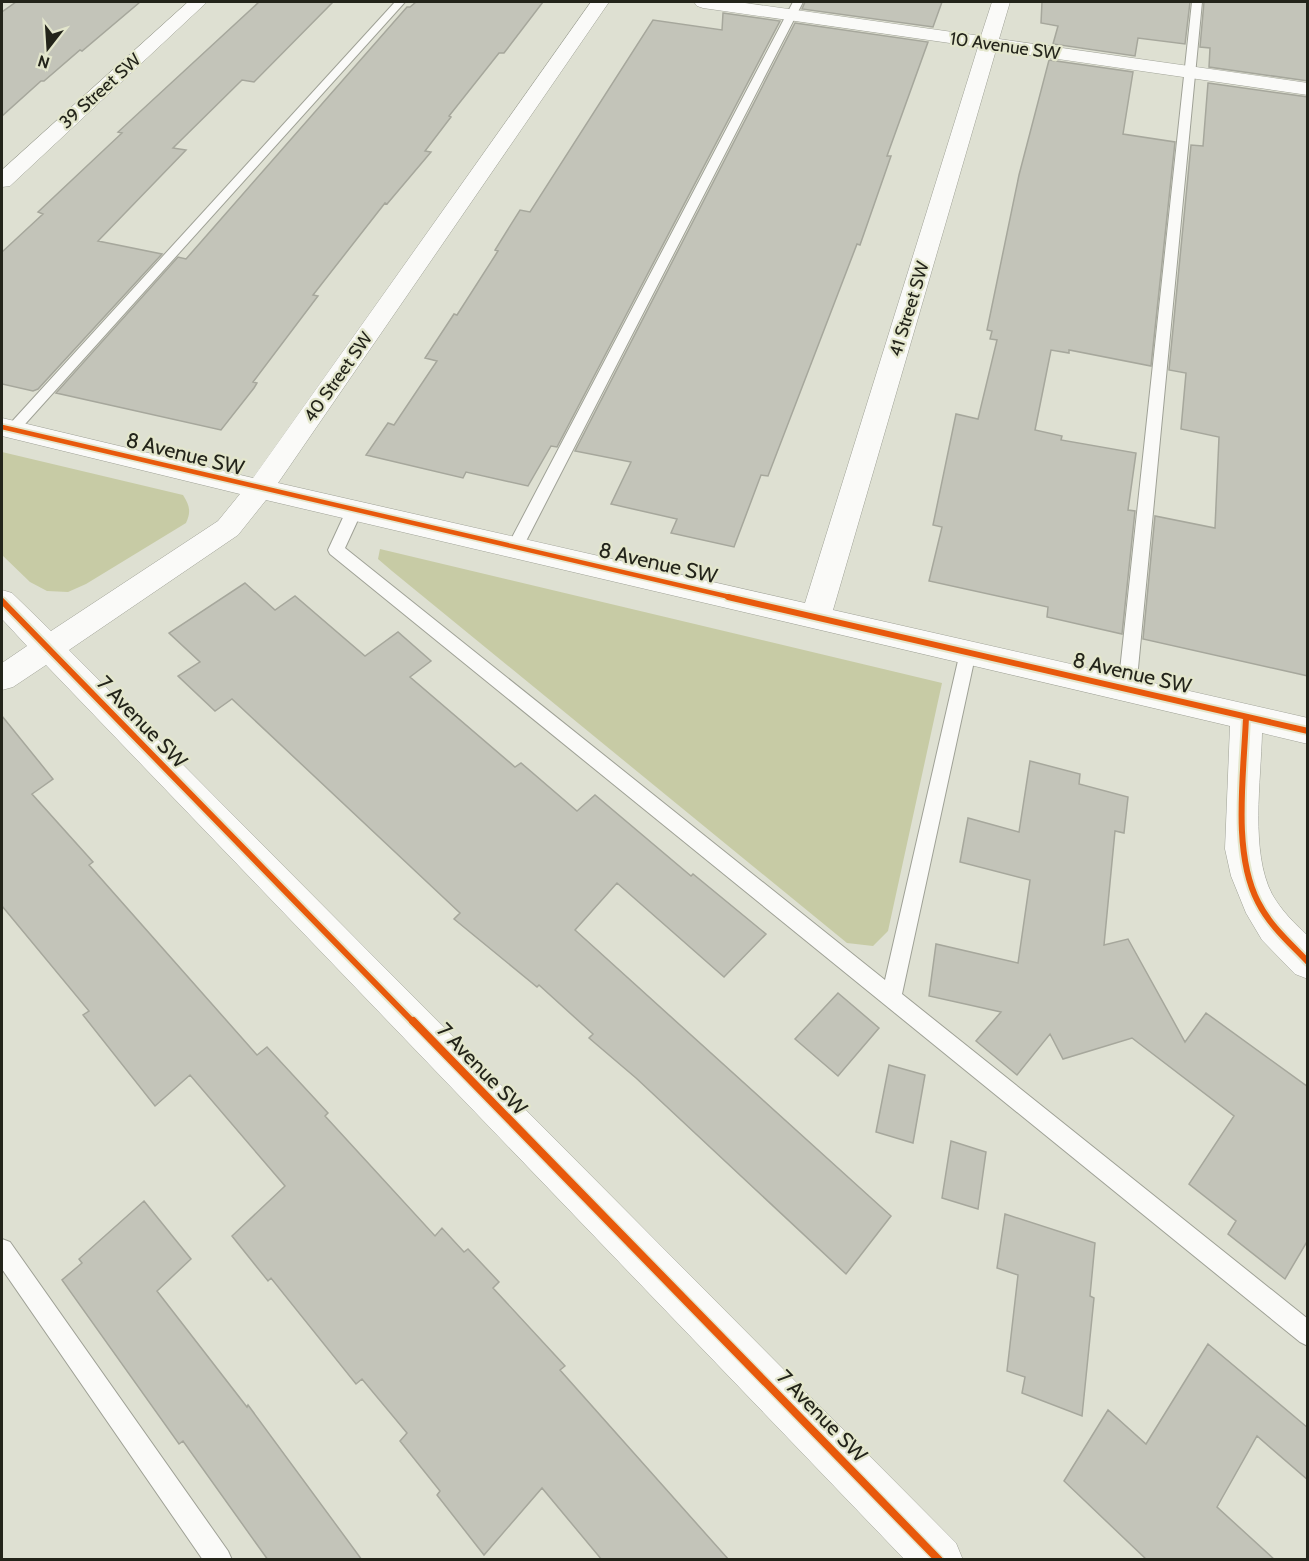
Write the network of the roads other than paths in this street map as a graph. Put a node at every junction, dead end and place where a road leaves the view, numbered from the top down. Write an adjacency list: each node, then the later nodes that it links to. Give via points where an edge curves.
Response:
1 (198, 2): 11 (street, 39 Street SW)
2 (400, 2): 12 (lane)
3 (600, 2): 13 (street, 40 Street SW)
4 (703, 2): 7 (street, 10 Avenue SW)
5 (1001, 2): 8 (street, 41 Street SW)
6 (1197, 2): 9 (lane)
7 (794, 8): 8 (street, 10 Avenue SW); 15 (lane)
8 (989, 44): 9 (street, 10 Avenue SW); 17 (street, 41 Street SW)
9 (1191, 72): 10 (street, 10 Avenue SW); 21 (lane)
10 (1308, 89)
11 (2, 181)
12 (7, 428): 13 (street, 8 Avenue SW)
13 (260, 489): 14 (street, 8 Avenue SW); 18 (street, 40 Street SW, via 228,528)
14 (354, 511): 15 (street, 8 Avenue SW); 25 (lane, via 336,550)
15 (515, 547): 17 (street, 8 Avenue SW)
16 (2, 601): 18 (street, 7 Avenue SW)
17 (816, 616): 19 (street, 8 Avenue SW)
18 (47, 649): 20 (street, 40 Street SW); 29 (street, 7 Avenue SW)
19 (968, 652): 21 (street, 8 Avenue SW); 25 (lane)
20 (2, 678)
21 (1127, 689): 22 (street, 8 Avenue SW)
22 (1246, 717): 23 (street, 8 Avenue SW); 24 (street, via 1242,849 1248,876 1258,902 1275,928)
23 (1308, 731)
24 (1308, 962)
25 (891, 997): 27 (lane)
26 (2, 1250): 28 (lane)
27 (1308, 1334)
28 (219, 1560)
29 (939, 1560)

